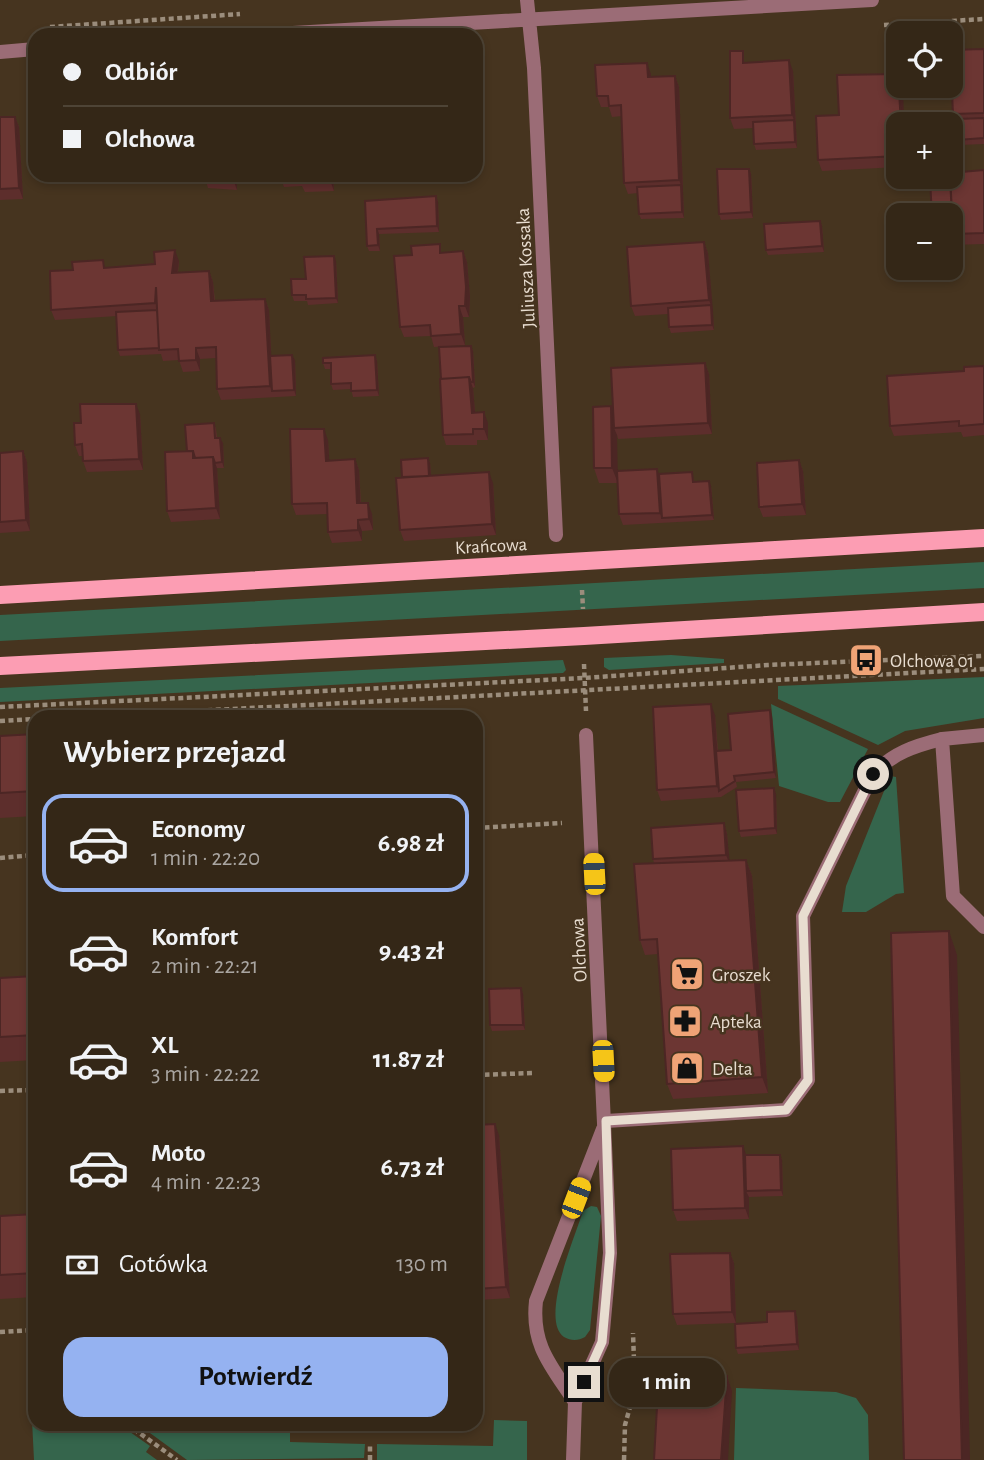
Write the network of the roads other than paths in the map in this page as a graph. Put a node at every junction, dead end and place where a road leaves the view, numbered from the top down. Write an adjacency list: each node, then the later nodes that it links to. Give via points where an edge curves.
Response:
1 (527, 0): 3 (street, Juliusza Kossaka)
2 (872, 0): 3 (street)
3 (529, 18): 4 (street); 7 (street, Juliusza Kossaka)
4 (370, 28)
5 (28, 49): 6 (street)
6 (0, 51)
7 (556, 535)
8 (984, 538): 9 (main road, Krańcowa)
9 (0, 595)
10 (984, 612): 11 (main road)
11 (0, 666)
12 (984, 735): 14 (street)
13 (586, 736): 16 (street, Olchowa)
14 (942, 739): 15 (street, via 953,895); 16 (street, via 912,746 887,759 873,774 803,916 808,1080 786,1110)
15 (984, 927)
16 (606, 1121): 17 (street, Olchowa, via 610,1253 602,1342); 17 (street, Olchowa, via 537,1301 533,1324 539,1346)
17 (575, 1402): 18 (street, Olchowa)
18 (573, 1460)

